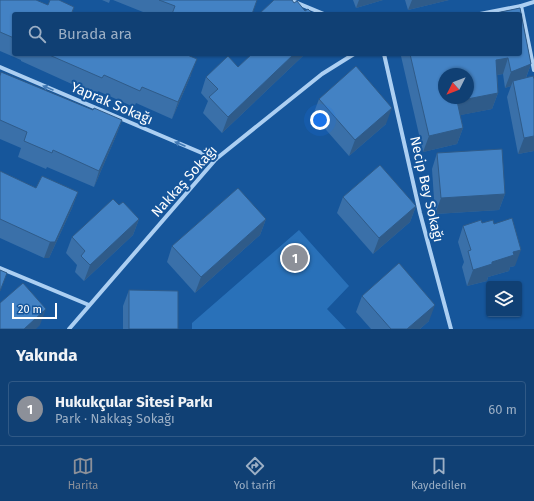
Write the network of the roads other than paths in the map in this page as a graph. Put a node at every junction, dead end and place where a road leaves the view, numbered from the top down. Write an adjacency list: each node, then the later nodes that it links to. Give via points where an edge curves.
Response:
1 (290, 0): 4 (street)
2 (534, 2): 3 (street)
3 (521, 6): 5 (street); 9 (street)
4 (319, 12)
5 (490, 12)
6 (351, 56): 10 (street, Nakkaş Sokağı, via 322,74)
7 (384, 56): 14 (street, Necip Bey Sokağı, via 420,212)
8 (0, 68): 10 (street, Yaprak Sokağı, one-way to 8)
9 (534, 70)
10 (216, 159): 12 (street, Nakkaş Sokağı)
11 (0, 268): 12 (street)
12 (89, 305): 13 (street, Nakkaş Sokağı)
13 (69, 329)
14 (451, 329)

